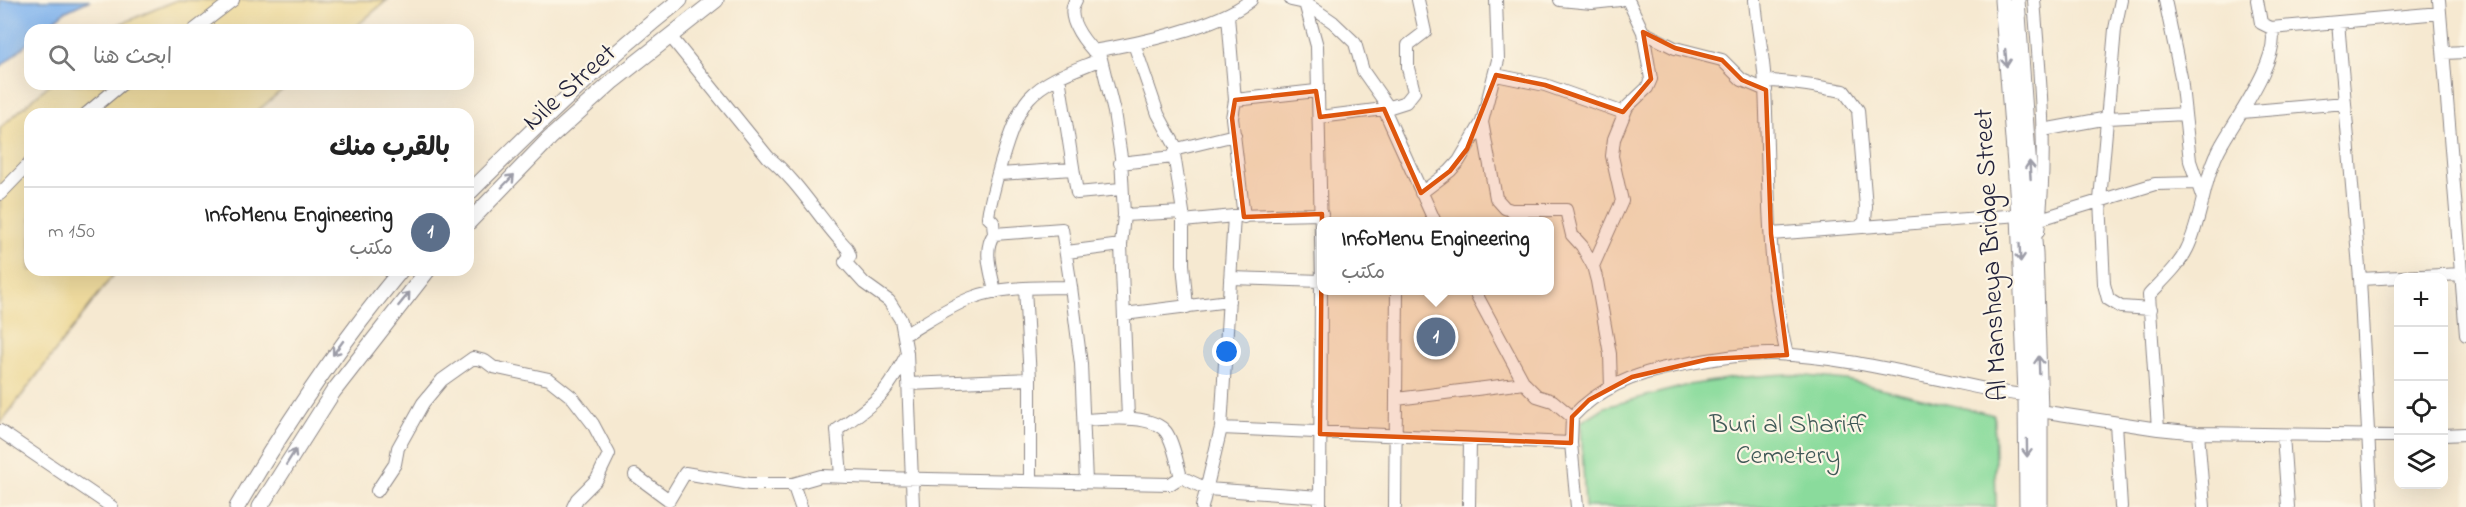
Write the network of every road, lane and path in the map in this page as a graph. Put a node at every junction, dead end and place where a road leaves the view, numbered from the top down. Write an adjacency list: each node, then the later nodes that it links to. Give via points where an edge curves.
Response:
1 (233, 0): 24 (street)
2 (680, 0): 55 (main road, Nile Street, via 584,81)
3 (716, 0): 27 (main road, Nile Street)
4 (1076, 0): 31 (street, via 1072,4 1074,24)
5 (1291, 0): 20 (street)
6 (1418, 0): 40 (street, via 1425,32 1408,45 1414,92 1406,102)
7 (1496, 0): 32 (street)
8 (1560, 0): 9 (street)
9 (1620, 0)
10 (1628, 0): 26 (street)
11 (1755, 0): 34 (street)
12 (2002, 0): 63 (main road, Al Mansheya Bridge Street, one-way to 63)
13 (2017, 0): 76 (main road, Al Mansheya Bridge Street, one-way to 13)
14 (2034, 0): 47 (street)
15 (2121, 0): 45 (street)
16 (2165, 0): 43 (street, via 2180,67)
17 (2257, 0): 25 (street, via 2261,23)
18 (2439, 0): 21 (street)
19 (1245, 3): 22 (street)
20 (1305, 3): 36 (street, via 1317,46); 40 (street, via 1333,22 1355,44 1363,71)
21 (2440, 13): 23 (street); 29 (street)
22 (1228, 16): 28 (street); 37 (street)
23 (2338, 22): 25 (street); 38 (street)
24 (202, 24)
25 (2271, 28): 41 (street, via 2271,53)
26 (1644, 32): 34 (street, via 1675,48 1722,60 1742,80); 42 (street, via 1651,79)
27 (670, 36): 65 (main road, Nile Street, one-way to 27, via 550,138); 94 (street, via 847,248 850,256 845,262 895,307)
28 (1134, 44): 31 (street); 49 (street)
29 (2444, 52): 30 (street); 74 (street)
30 (2466, 52)
31 (1097, 55): 33 (street); 50 (street, via 1119,137)
32 (1496, 75): 42 (street, via 1545,85); 46 (street)
33 (1059, 77): 52 (street); 53 (street, via 1029,98 1021,110)
34 (1765, 86): 70 (street, via 1792,81 1844,91 1854,101 1866,207 1866,222); 72 (street)
35 (115, 90): 39 (street)
36 (1316, 91): 37 (street); 44 (street)
37 (1235, 100): 48 (street)
38 (2345, 103): 41 (street); 82 (street)
39 (93, 108)
40 (1387, 109): 44 (street); 57 (street)
41 (2242, 112): 59 (street, via 2213,161)
42 (1624, 113): 77 (street, via 1612,156 1622,201)
43 (2185, 114): 45 (street); 54 (street, via 2190,161)
44 (1320, 117): 61 (street)
45 (2108, 117): 47 (street); 60 (street)
46 (1482, 122): 57 (street, via 1459,161); 77 (street, via 1496,198 1511,210 1566,210 1572,235)
47 (2043, 130): 69 (street)
48 (1235, 135): 49 (street); 64 (street)
49 (1175, 153): 50 (street); 66 (street)
50 (1120, 164): 56 (street)
51 (24, 169): 58 (street)
52 (1072, 169): 53 (street); 56 (street, via 1077,193)
53 (1000, 174): 71 (street, via 988,217 993,222)
54 (2198, 183): 59 (street); 60 (street, via 2155,184)
55 (474, 188)
56 (1121, 189): 62 (street)
57 (1421, 193): 68 (street)
58 (0, 194)
59 (2202, 197): 92 (street, via 2187,249 2149,295)
60 (2100, 200): 69 (street); 92 (street, via 2108,299 2121,307)
61 (1322, 214): 64 (street); 67 (street)
62 (1124, 215): 66 (street); 73 (street)
63 (2019, 215): 70 (street); 102 (main road, Al Mansheya Bridge Street, one-way to 102)
64 (1239, 216): 66 (street); 81 (street)
65 (474, 217)
66 (1183, 217): 91 (street)
67 (1322, 217)
68 (1433, 217)
69 (2040, 219): 76 (street)
70 (1861, 225): 72 (street)
71 (994, 234): 75 (street, via 1060,228); 86 (street, via 989,240 988,258)
72 (1771, 234): 97 (street, via 1781,333)
73 (1121, 245): 75 (street); 93 (street)
74 (2463, 245): 78 (street)
75 (1067, 252): 84 (street)
76 (2035, 254): 104 (main road, Al Mansheya Bridge Street, one-way to 76)
77 (1593, 266): 101 (street, via 1610,354)
78 (2462, 273): 82 (street); 95 (street)
79 (396, 276): 133 (main road, one-way to 133, via 319,375)
80 (423, 276): 134 (main road, one-way to 80, via 333,392)
81 (1230, 278): 83 (street); 90 (street)
82 (2360, 279): 118 (street)
83 (1317, 281)
84 (1071, 287): 85 (street); 107 (street)
85 (1025, 288): 86 (street); 98 (street)
86 (995, 291): 94 (street, via 959,303)
87 (1321, 295): 113 (street)
88 (1397, 295): 103 (street)
89 (1476, 295): 99 (street)
90 (1228, 301): 91 (street); 109 (street)
91 (1187, 307): 93 (street)
92 (2151, 309): 110 (street)
93 (1124, 314): 106 (street)
94 (904, 334): 96 (street)
95 (2466, 335)
96 (907, 353): 100 (street); 123 (street, via 882,396 837,430)
97 (1787, 355): 101 (street, via 1691,362 1652,370); 102 (street, via 1857,363)
98 (1030, 379): 100 (street); 126 (street)
99 (1524, 383): 103 (street); 105 (street, via 1537,396 1553,401)
100 (909, 384): 125 (street)
101 (1611, 388): 105 (street, via 1589,400)
102 (2026, 395): 142 (main road, Al Mansheya Bridge Street, one-way to 142)
103 (1397, 399): 114 (street)
104 (2040, 411): 108 (street); 143 (main road, Al Mansheya Bridge Street)
105 (1572, 417): 121 (street)
106 (1128, 418): 107 (street); 124 (street, via 1153,423 1166,431)
107 (1084, 420): 127 (street)
108 (2116, 423): 110 (street); 144 (street)
109 (1221, 428): 113 (street); 129 (street)
110 (2158, 429): 112 (street)
111 (0, 431): 132 (street)
112 (2198, 433): 116 (street); 145 (street)
113 (1320, 434): 114 (street); 131 (street)
114 (1397, 434): 120 (street); 139 (street)
115 (2466, 434): 117 (street)
116 (2283, 435): 118 (street); 146 (street)
117 (2448, 435)
118 (2368, 436): 119 (street); 147 (street)
119 (2394, 436)
120 (1470, 439): 121 (street); 140 (street)
121 (1571, 444): 141 (street)
122 (635, 475): 128 (street, via 669,500 685,473 749,484)
123 (841, 475): 125 (street); 128 (street, via 813,477)
124 (1181, 477): 127 (street, via 1170,484); 129 (street)
125 (912, 478): 126 (street); 137 (street)
126 (1030, 481): 127 (street)
127 (1086, 482)
128 (794, 484): 136 (street)
129 (1207, 489): 131 (street); 138 (street)
130 (377, 491): 135 (street, via 395,464 398,448 423,403 442,380 473,358 493,367 549,379 573,398 593,424 609,454 597,479)
131 (1320, 502)
132 (112, 507)
133 (237, 507)
134 (260, 507)
135 (573, 507)
136 (801, 507)
137 (913, 507)
138 (1202, 507)
139 (1395, 507)
140 (1469, 507)
141 (1577, 507)
142 (2027, 507)
143 (2040, 507)
144 (2121, 507)
145 (2204, 507)
146 (2288, 507)
147 (2372, 507)

